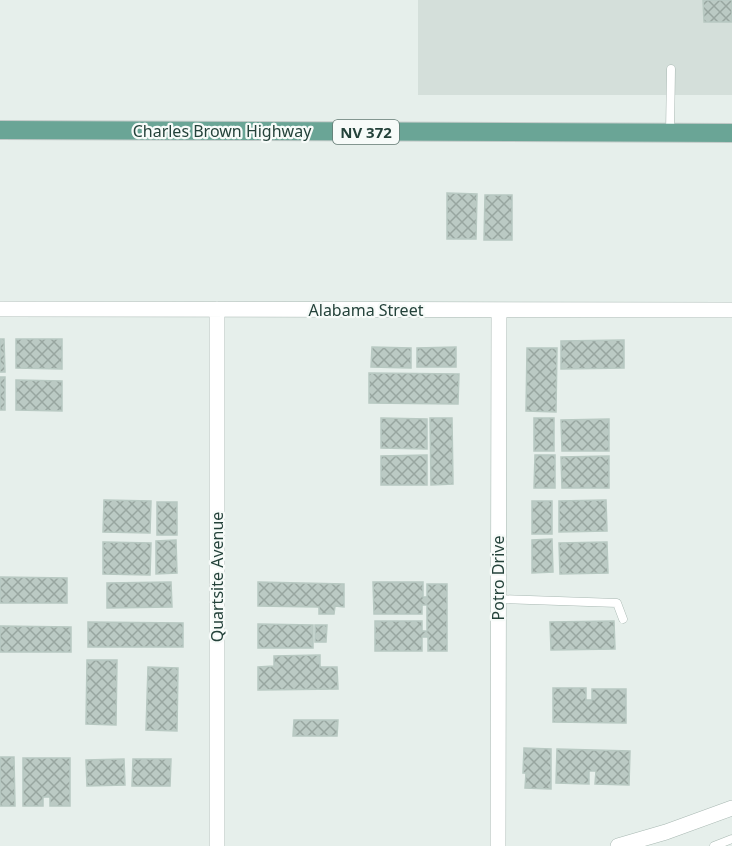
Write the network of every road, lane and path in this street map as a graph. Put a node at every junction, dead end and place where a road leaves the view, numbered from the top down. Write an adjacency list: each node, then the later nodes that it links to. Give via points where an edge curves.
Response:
1 (671, 69): 3 (lane)
2 (0, 130): 3 (main road, Charles Brown Highway / NV 372)
3 (670, 133): 4 (main road, Charles Brown Highway / NV 372)
4 (732, 133)
5 (0, 309): 6 (street, Alabama Street)
6 (217, 309): 7 (street, Alabama Street); 13 (street, Quartsite Avenue)
7 (499, 310): 8 (street, Alabama Street); 9 (street, Potro Drive)
8 (732, 310)
9 (498, 599): 10 (lane, via 617,603); 14 (street, Potro Drive)
10 (623, 619)
11 (732, 808): 15 (street)
12 (732, 839): 16 (lane)
13 (217, 846)
14 (498, 846)
15 (618, 846)
16 (714, 846)

